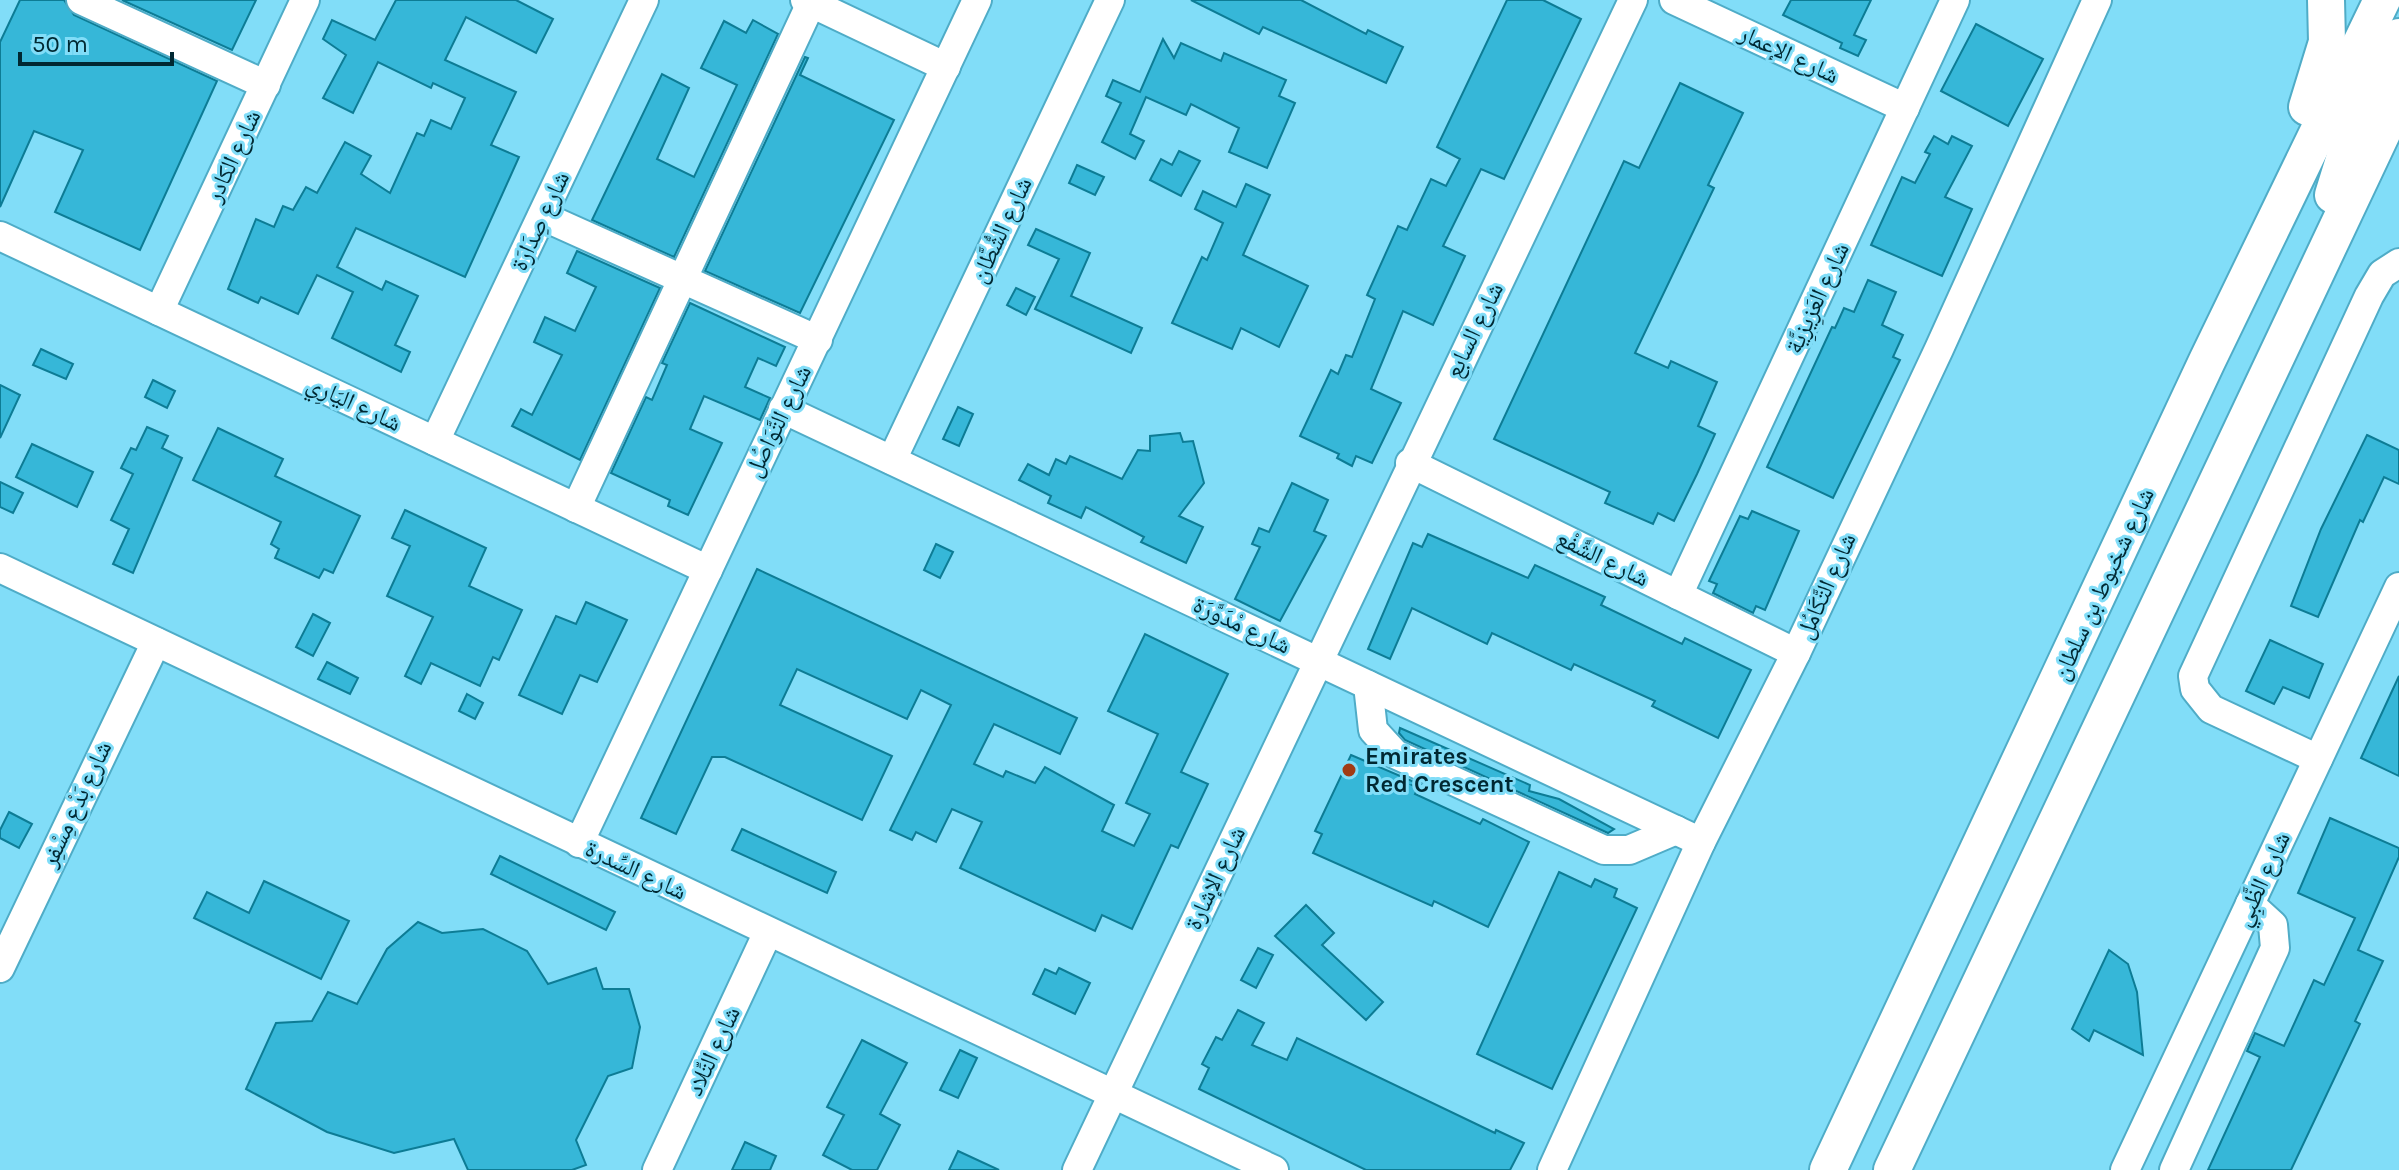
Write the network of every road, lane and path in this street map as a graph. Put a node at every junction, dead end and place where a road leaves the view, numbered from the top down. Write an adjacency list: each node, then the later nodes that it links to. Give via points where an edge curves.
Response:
1 (81, 0): 15 (street)
2 (305, 0): 15 (street, شارع الكادر)
3 (644, 0): 18 (street, شارع صِدَارَة)
4 (977, 0): 14 (street, شارع التَّوَاصُل)
5 (1110, 0): 28 (street, شارع الشُّطَّان)
6 (1633, 0): 29 (street, شارع السابع)
7 (1674, 0): 17 (street, شارع الإعمار)
8 (1955, 0): 17 (street, شارع العَزِيزِيَّة)
9 (2097, 0): 37 (street, شارع التَّكَامُل)
10 (2326, 0): 25 (main road, via 2323,65)
11 (2382, 0): 25 (main road, شارع شخبوط بن سلطان)
12 (808, 2): 14 (street); 22 (street)
13 (2399, 37): 20 (main road, via 2340,168 2333,192)
14 (946, 67): 24 (street, شارع التَّوَاصُل)
15 (266, 85): 23 (street, شارع الكادر)
16 (2399, 97): 20 (main road)
17 (1905, 108): 34 (street, شارع العَزِيزِيَّة)
18 (542, 216): 22 (street); 27 (street, شارع صِدَارَة)
19 (0, 236): 23 (street, شارع اليَارِي)
20 (2332, 241): 52 (main road)
21 (2399, 263): 40 (street, via 2382,274 2369,296 2193,676 2195,689 2211,709)
22 (681, 278): 24 (street); 30 (street)
23 (159, 311): 27 (street, شارع اليَارِي)
24 (818, 340): 26 (street, شارع التَّوَاصُل)
25 (2207, 361): 51 (main road, شارع شخبوط بن سلطان)
26 (783, 409): 28 (street, شارع مْدَوَّرَة); 32 (street, شارع التَّوَاصُل)
27 (435, 441): 30 (street, شارع اليَارِي)
28 (892, 460): 38 (street, شارع مْدَوَّرَة)
29 (1410, 463): 34 (street, شارع الشَّفْع); 38 (street, شارع السابع)
30 (576, 508): 32 (street, شارع اليَارِي)
31 (0, 568): 35 (street, شارع السِّدرة)
32 (708, 570): 42 (street, شارع التَّوَاصُل)
33 (2399, 587): 36 (street, شارع الظَّبِي)
34 (1678, 595): 37 (street, شارع الشَّفْع)
35 (156, 642): 42 (street, شارع السِّدرة); 45 (street, شارع بَدْع مِسْفِر)
36 (2386, 643): 40 (street, شارع الظَّبِي)
37 (1796, 653): 41 (street, شارع التَّكَامُل)
38 (1317, 661): 39 (street, شارع مْدَوَّرَة); 46 (street, شارع الإشارة)
39 (1368, 685): 41 (street, شارع مْدَوَّرَة); 41 (street, via 1373,730 1395,754 1604,850 1629,850)
40 (2318, 759): 43 (street, شارع الظَّبِي)
41 (1689, 836): 50 (street, شارع التَّكَامُل)
42 (579, 843): 44 (street, شارع السِّدرة)
43 (2250, 904): 53 (street, شارع الظَّبِي); 54 (street, via 2273,925 2275,948)
44 (768, 932): 46 (street, شارع السِّدرة); 47 (street, شارع التِّلاد)
45 (0, 968)
46 (1112, 1095): 48 (street, شارع الإشارة); 49 (street, شارع السِّدرة)
47 (657, 1170)
48 (1077, 1170)
49 (1274, 1170)
50 (1552, 1170)
51 (1828, 1170)
52 (1892, 1170)
53 (2125, 1170)
54 (2174, 1170)

